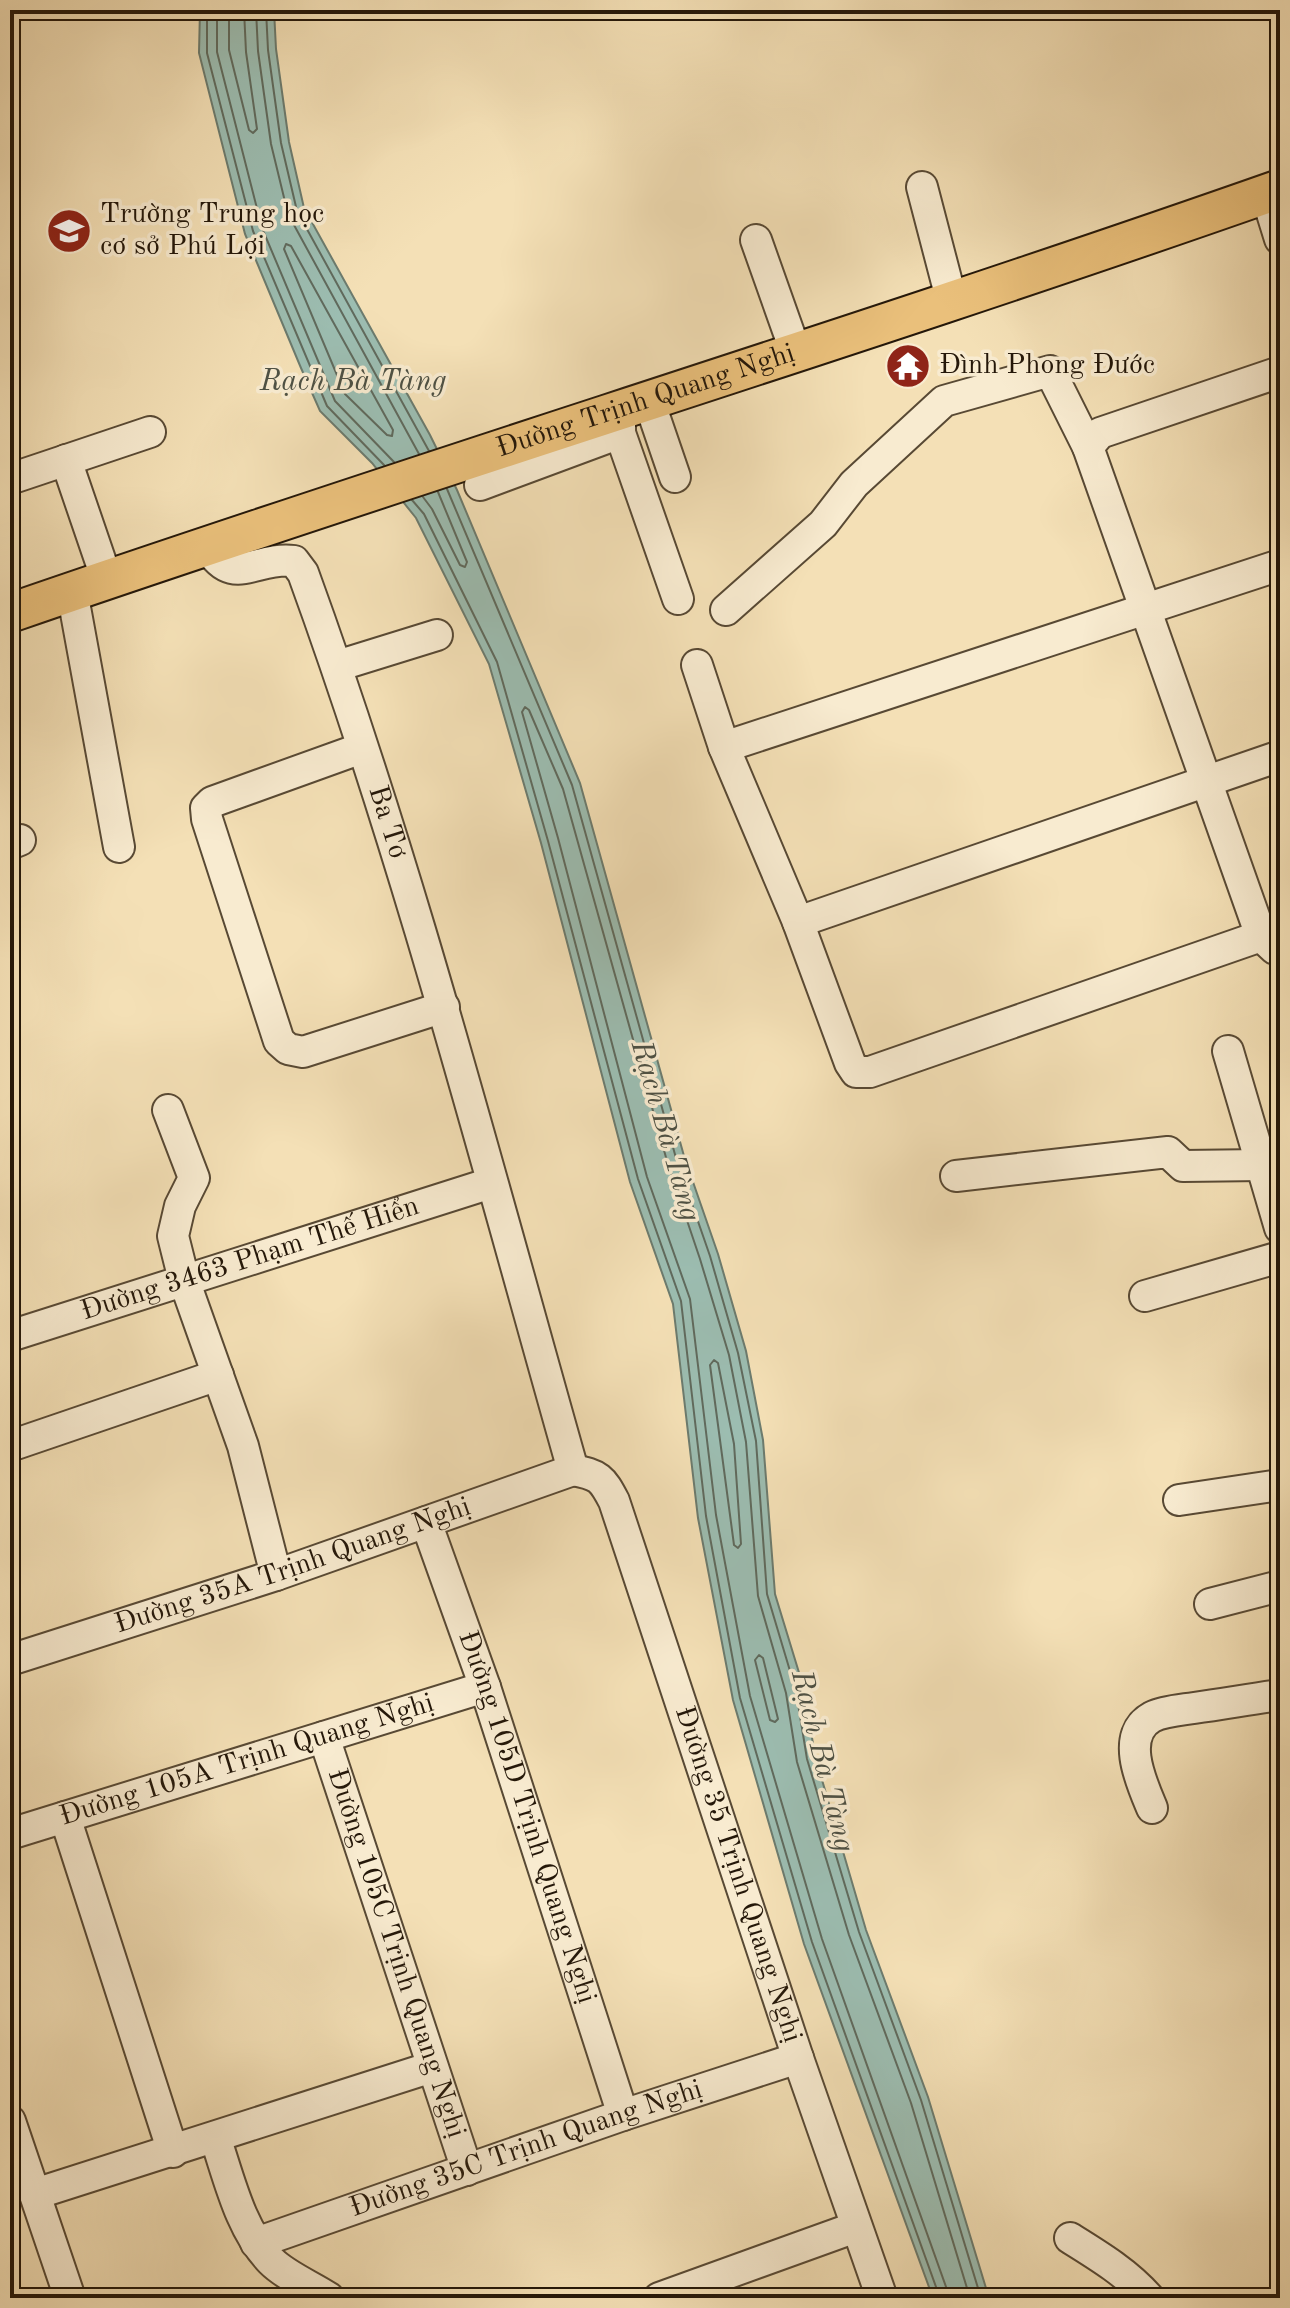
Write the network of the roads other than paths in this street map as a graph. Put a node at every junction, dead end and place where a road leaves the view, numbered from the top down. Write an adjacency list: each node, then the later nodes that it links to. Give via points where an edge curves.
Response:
1 (922, 187): 5 (street)
2 (1273, 192): 3 (street); 5 (main road, Đường Trịnh Quang Nghị)
3 (1280, 239)
4 (756, 240): 6 (street)
5 (952, 302): 6 (main road, Đường Trịnh Quang Nghị)
6 (796, 353): 8 (main road, Đường Trịnh Quang Nghị)
7 (1280, 372): 10 (street, via 1100,433)
8 (630, 415): 12 (street); 14 (main road, Đường Trịnh Quang Nghị, via 481,470 347,499); 17 (street)
9 (150, 432): 11 (street)
10 (1088, 447): 18 (street); 19 (street, via 1050,371 944,401 854,484 823,524)
11 (66, 460): 13 (street); 16 (street)
12 (675, 477)
13 (10, 479)
14 (207, 545): 16 (main road, Đường Trịnh Quang Nghị); 23 (street, Ba Tơ, via 216,560 232,570 294,561)
15 (1280, 565): 18 (street)
16 (90, 586): 20 (main road, Đường Trịnh Quang Nghị); 28 (street)
17 (678, 599)
18 (1146, 608): 24 (street); 27 (street)
19 (726, 610)
20 (10, 613)
21 (437, 635): 23 (street)
22 (697, 665): 24 (street)
23 (337, 666): 25 (street, Ba Tơ)
24 (724, 747): 29 (street)
25 (362, 748): 31 (street, Ba Tơ); 31 (street, via 212,802 206,808 207,819 279,1041 288,1049 303,1052)
26 (1280, 756): 27 (street)
27 (1208, 782): 29 (street); 30 (street)
28 (119, 847)
29 (798, 922): 30 (street, via 856,1072 870,1072)
30 (1270, 942)
31 (444, 1007): 36 (street, Ba Tơ)
32 (1228, 1051): 34 (street)
33 (168, 1110): 39 (street, via 194,1178 173,1236)
34 (1262, 1165): 35 (street, via 1183,1166 1168,1152); 37 (street)
35 (956, 1176)
36 (491, 1183): 39 (street, Đường 3463 Phạm Thế Hiển); 44 (street, Ba Tơ)
37 (1280, 1228)
38 (1280, 1257): 40 (street)
39 (184, 1280): 41 (street, Đường 3463 Phạm Thế Hiển); 42 (street)
40 (1145, 1296)
41 (10, 1336)
42 (218, 1375): 43 (street); 48 (street, via 243,1446)
43 (10, 1446)
44 (573, 1470): 47 (street, Đường 35A Trịnh Quang Nghị); 58 (street, Đường 35 Trịnh Quang Nghị, via 596,1475 614,1501)
45 (1280, 1485): 46 (street)
46 (1179, 1500)
47 (426, 1522): 48 (street, Đường 35A Trịnh Quang Nghị); 52 (street, Đường 105D Trịnh Quang Nghị)
48 (276, 1575): 51 (street, Đường 35A Trịnh Quang Nghị)
49 (1280, 1586): 50 (street)
50 (1210, 1604)
51 (10, 1660)
52 (485, 1687): 54 (street, Đường 105A Trịnh Quang Nghị); 60 (street, Đường 105D Trịnh Quang Nghị)
53 (1280, 1695): 55 (street, via 1162,1713 1143,1723 1135,1757)
54 (324, 1737): 56 (street, Đường 105A Trịnh Quang Nghị); 59 (street, Đường 105C Trịnh Quang Nghị)
55 (1152, 1808)
56 (65, 1817): 57 (street, Đường 105A Trịnh Quang Nghị); 63 (street)
57 (10, 1834)
58 (798, 2058): 60 (street, Đường 35C Trịnh Quang Nghị); 66 (street, Đường 35 Trịnh Quang Nghị)
59 (432, 2067): 62 (street); 64 (street, Đường 105C Trịnh Quang Nghị)
60 (623, 2115): 64 (street, Đường 35C Trịnh Quang Nghị)
61 (10, 2121): 65 (street)
62 (215, 2137): 63 (street); 68 (street)
63 (173, 2152): 65 (street)
64 (467, 2170): 68 (street, Đường 35C Trịnh Quang Nghị)
65 (35, 2194): 69 (street)
66 (856, 2227): 71 (street); 72 (street, Đường 35 Trịnh Quang Nghị)
67 (1070, 2238): 73 (street)
68 (256, 2243): 70 (street, via 273,2263)
69 (70, 2298)
70 (329, 2298)
71 (659, 2298)
72 (882, 2298)
73 (1149, 2298)

